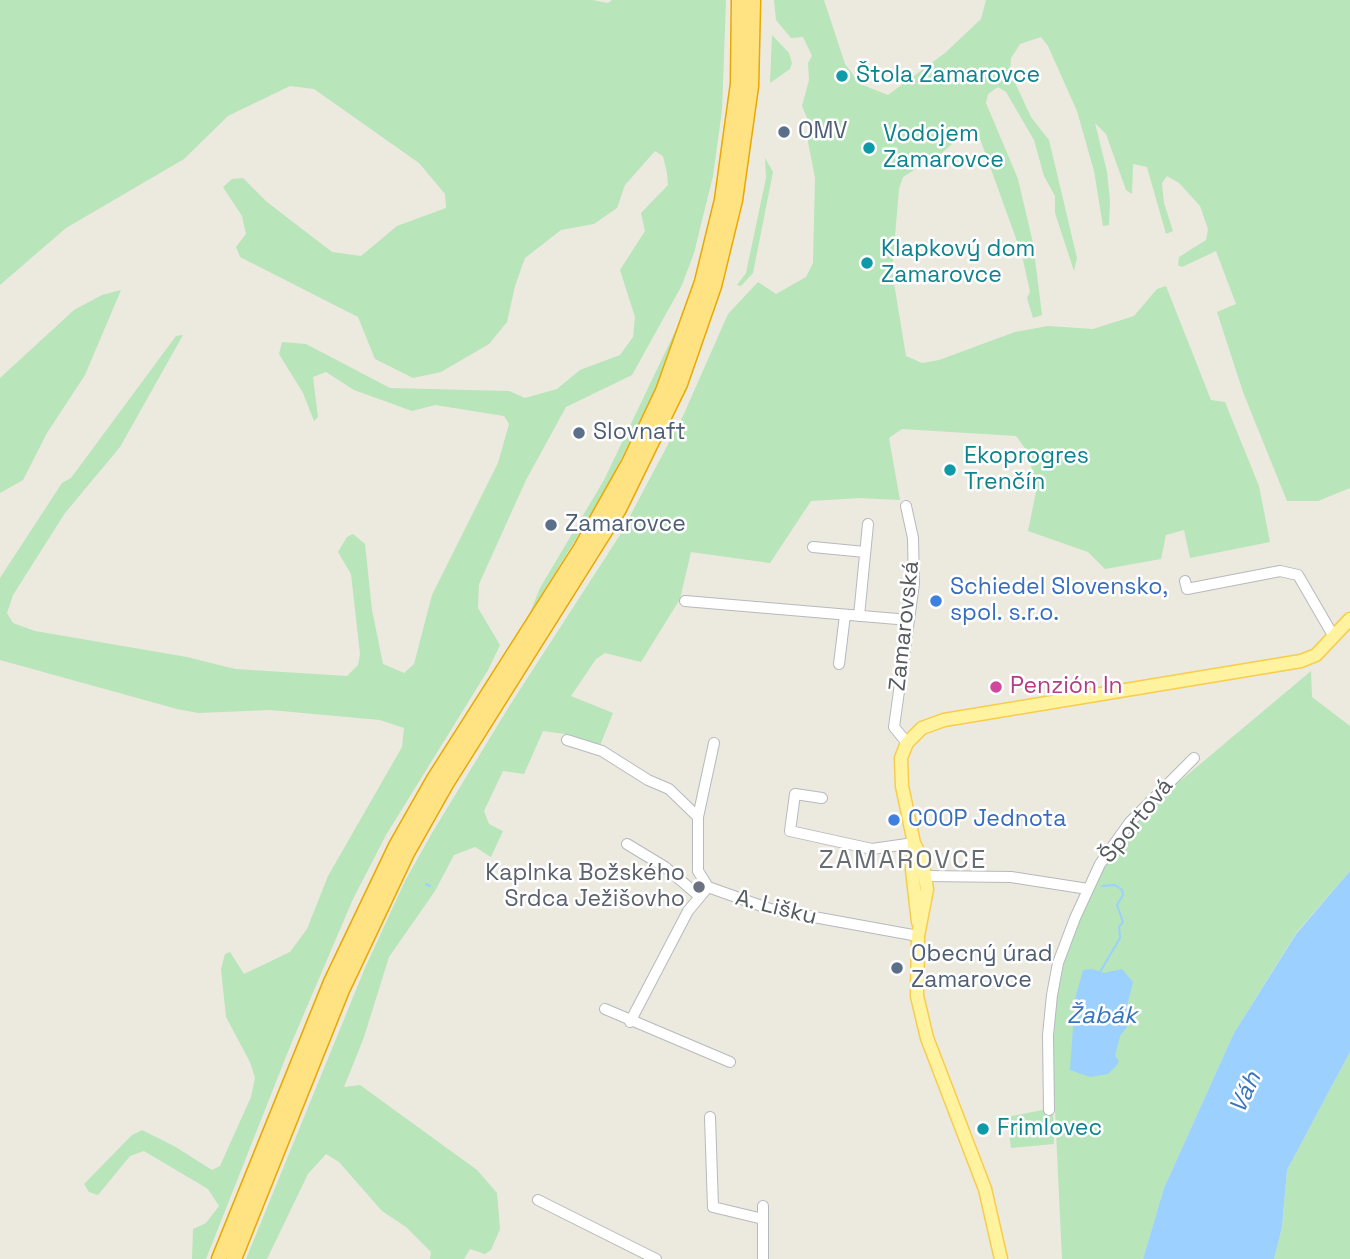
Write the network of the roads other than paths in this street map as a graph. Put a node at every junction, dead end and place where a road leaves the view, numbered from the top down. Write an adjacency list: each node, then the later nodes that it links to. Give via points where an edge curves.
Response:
1 (739, 0): 36 (highway, via 738,84 722,200 702,282 668,380 594,527 396,845 331,982)
2 (753, 0): 37 (highway, via 751,86 735,200 714,286 680,384 606,531 407,853 342,990)
3 (906, 506): 12 (street, Zamarovská, via 914,562)
4 (867, 524): 6 (street)
5 (813, 547): 6 (street)
6 (864, 552): 10 (street)
7 (1185, 581): 13 (street, via 1186,589 1280,571 1298,575)
8 (685, 601): 9 (street)
9 (845, 615): 10 (street); 14 (street)
10 (859, 616): 12 (street)
11 (1350, 619): 13 (main road)
12 (909, 620): 17 (street, Zamarovská, via 894,727)
13 (1334, 637): 17 (main road, via 1316,656 1282,667 944,720 922,728)
14 (839, 664)
15 (567, 740): 20 (street, via 602,751 669,789)
16 (714, 743): 20 (street, A. Lišku)
17 (907, 743): 21 (main road, Zamarovská, via 901,775)
18 (1194, 758): 25 (street, Športová, via 1130,822)
19 (822, 798): 21 (street, via 795,794 790,831 872,849)
20 (698, 817): 24 (street, A. Lišku, via 698,871)
21 (914, 843): 23 (main road, Zamarovská); 27 (main road, Zamarovská)
22 (627, 844): 26 (street, via 665,867)
23 (926, 876): 25 (street, Športová, via 1011,877); 27 (main road, Zamarovská)
24 (708, 887): 26 (street); 27 (street, A. Lišku, via 770,909)
25 (1088, 889): 31 (street, Športová, via 1055,977 1048,1035)
26 (699, 896): 29 (street)
27 (919, 933): 40 (main road, Zamarovská, via 916,996 920,1017 973,1151)
28 (605, 1009): 29 (street)
29 (630, 1022): 30 (street)
30 (730, 1062)
31 (1049, 1110)
32 (710, 1117): 35 (street, via 713,1207)
33 (538, 1200): 38 (street)
34 (763, 1206): 35 (street)
35 (763, 1219): 39 (street)
36 (219, 1259)
37 (234, 1259)
38 (656, 1259)
39 (764, 1259)
40 (1002, 1259)

